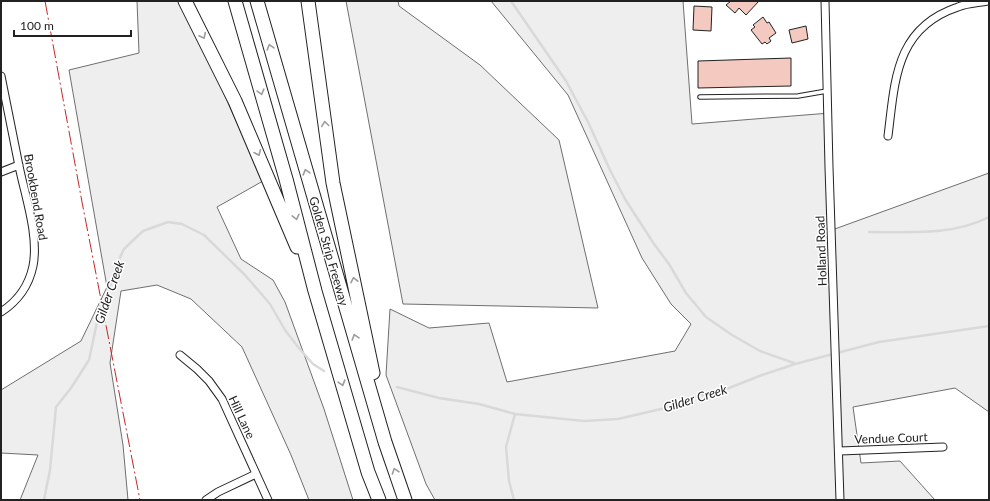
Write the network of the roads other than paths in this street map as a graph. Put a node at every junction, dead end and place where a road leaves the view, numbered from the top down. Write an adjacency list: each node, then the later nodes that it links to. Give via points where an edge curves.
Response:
1 (185, 1): 13 (highway, one-way to 13, via 235,101)
2 (235, 1): 13 (highway, Golden Strip Freeway, one-way to 13)
3 (257, 1): 16 (highway, Golden Strip Freeway, one-way to 3)
4 (308, 1): 16 (highway, one-way to 4, via 369,351 333,183)
5 (825, 1): 8 (street, Holland Road)
6 (988, 1): 10 (street, via 960,6 941,13 914,36 898,65)
7 (1, 76): 11 (street, Brookbend Road)
8 (826, 91): 9 (lane, via 798,96); 18 (street, Holland Road)
9 (700, 97)
10 (888, 136)
11 (19, 165): 12 (street); 14 (street, Brookbend Road, via 32,227 33,265 23,291)
12 (1, 172)
13 (315, 292): 22 (highway, Golden Strip Freeway, one-way to 22, via 366,465)
14 (1, 312)
15 (180, 355): 19 (street, Hill Lane, via 209,380 222,399)
16 (385, 442): 23 (highway, Golden Strip Freeway, one-way to 16)
17 (943, 447): 18 (street, Vendue Court)
18 (840, 451): 24 (street, Holland Road)
19 (256, 474): 20 (street); 21 (street, Hill Lane)
20 (206, 500)
21 (268, 500)
22 (379, 500)
23 (405, 500)
24 (840, 500)

